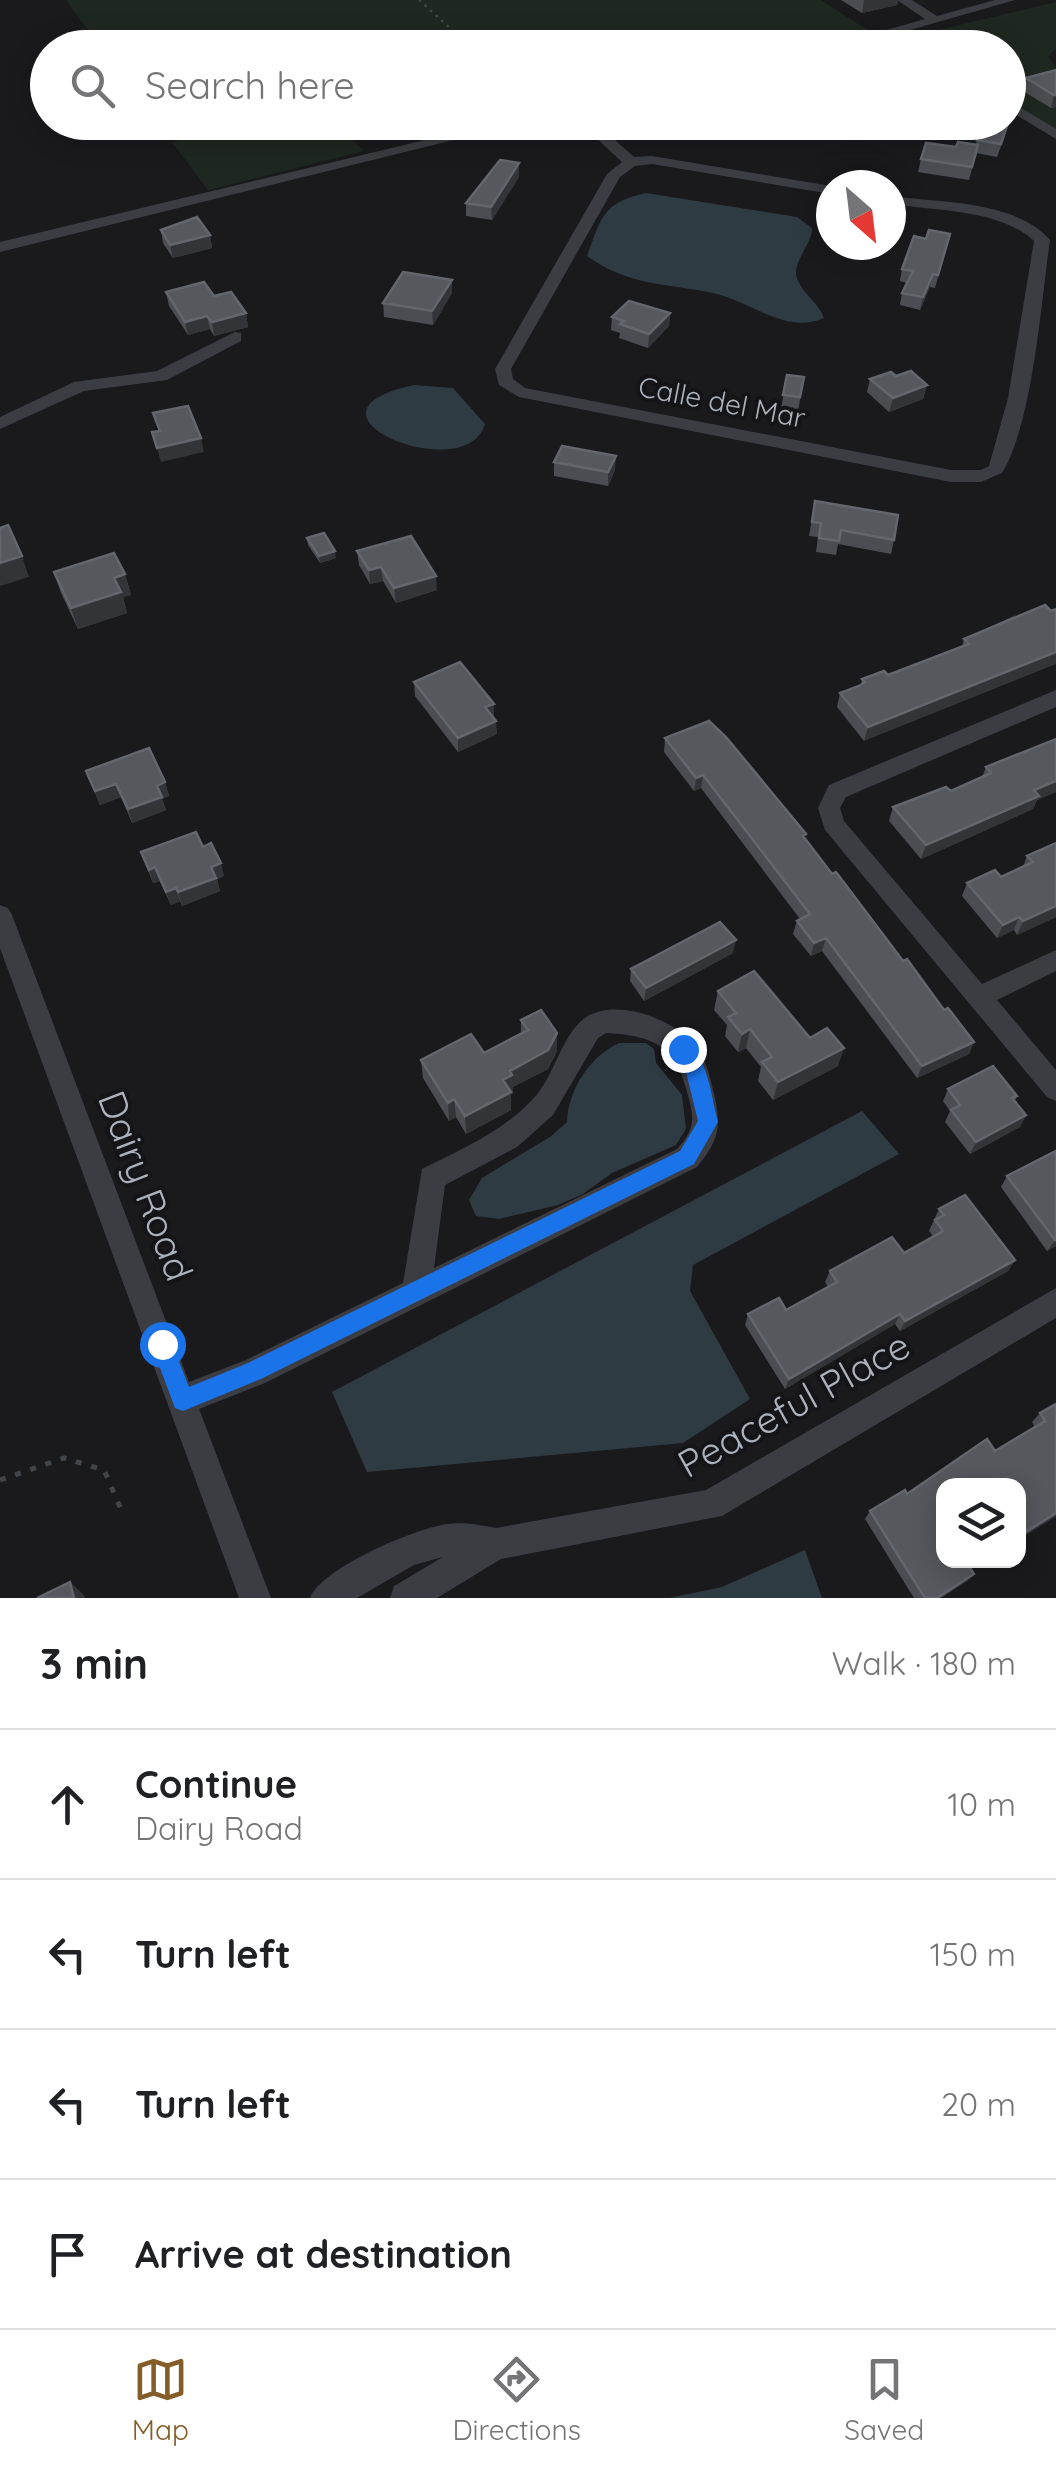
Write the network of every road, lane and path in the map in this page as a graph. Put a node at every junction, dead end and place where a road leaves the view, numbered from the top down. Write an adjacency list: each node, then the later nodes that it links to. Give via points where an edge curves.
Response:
1 (419, 0): 5 (path)
2 (903, 0): 4 (street)
3 (1009, 0): 4 (street)
4 (932, 18): 6 (street)
5 (452, 30)
6 (892, 30)
7 (1026, 115): 8 (street)
8 (1056, 134)
9 (445, 140): 14 (street)
10 (606, 140): 11 (street)
11 (631, 162): 12 (street); 13 (street, Calle del Mar, via 614,174 583,222 503,369 506,381 519,392 951,476 984,476 1000,461 1012,416 1042,240 1027,226 1002,219)
12 (816, 187)
13 (906, 203)
14 (0, 247)
15 (236, 337): 16 (street, via 161,376 80,386)
16 (0, 424)
17 (1056, 698): 20 (street, via 837,791 829,808 833,824)
18 (1, 920): 24 (street, Dairy Road)
19 (1056, 960): 20 (street)
20 (979, 998): 21 (street)
21 (1056, 1090)
22 (416, 1292): 22 (street, via 687,1158 708,1122 683,1049 641,1024 603,1022 589,1030 544,1107 508,1138 432,1178); 24 (street)
23 (1056, 1302): 27 (street, Peaceful Place, via 711,1506)
24 (183, 1400): 28 (street, Dairy Road)
25 (0, 1480): 26 (path, via 64,1458 104,1470)
26 (123, 1514)
27 (496, 1544): 29 (street, Peaceful Place, via 447,1538 416,1546); 30 (street, Peaceful Place)
28 (255, 1598)
29 (326, 1598)
30 (406, 1598)

